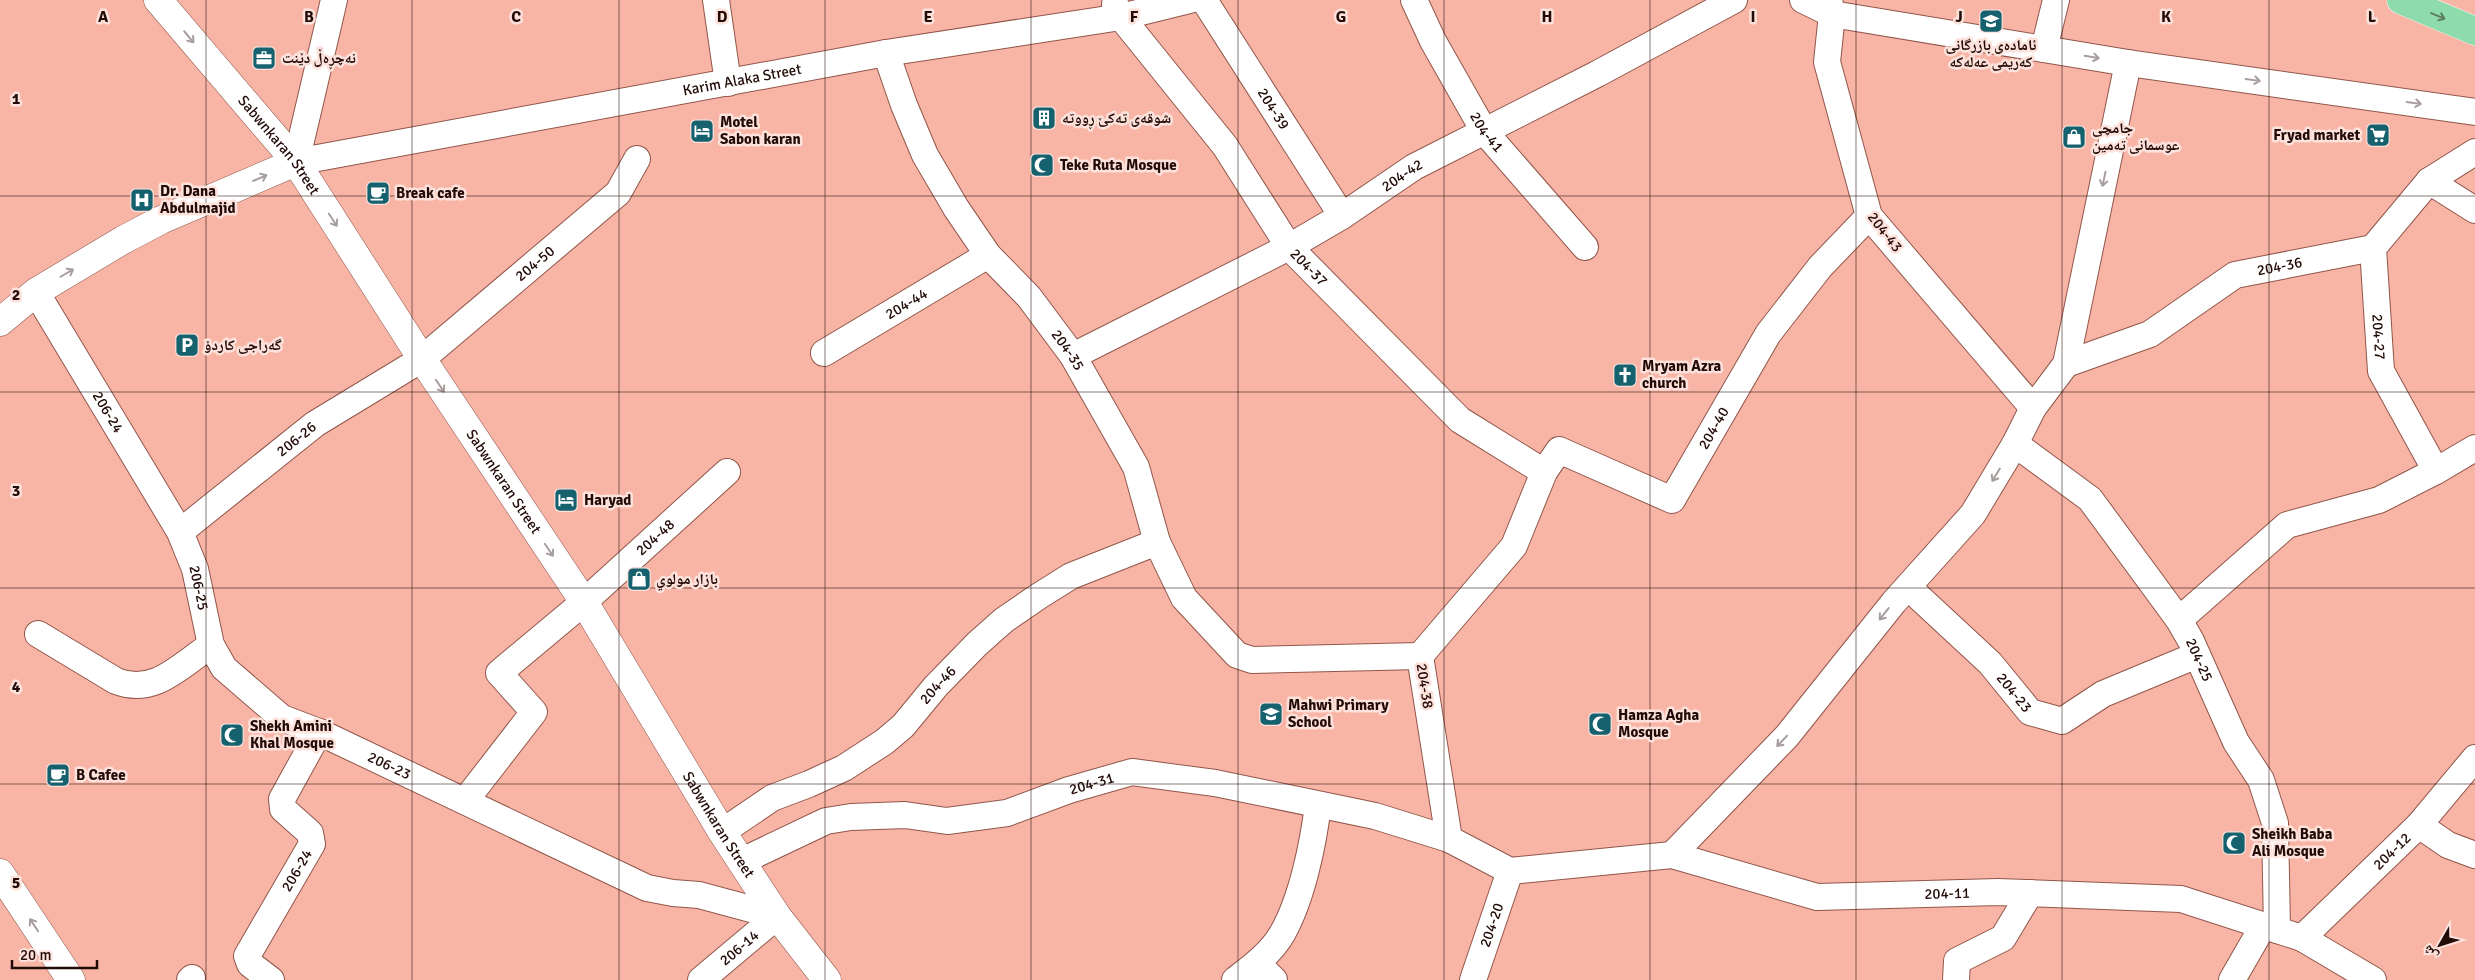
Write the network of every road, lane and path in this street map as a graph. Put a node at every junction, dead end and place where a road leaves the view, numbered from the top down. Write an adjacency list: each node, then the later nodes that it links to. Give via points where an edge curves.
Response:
1 (158, 0): 22 (main road, Sabwnkaran Street, one-way to 22)
2 (334, 0): 22 (street)
3 (716, 0): 17 (street)
4 (1190, 0): 12 (street, Karim Alaka Street)
5 (1204, 0): 25 (street, 204-39)
6 (1414, 0): 19 (street, 204-41, via 1433,41)
7 (1734, 0): 19 (street, 204-42)
8 (1803, 0): 11 (street)
9 (2056, 0): 14 (street)
10 (2401, 0): 13 (main road, one-way to 13)
11 (1830, 7): 14 (street); 26 (street, 204-43, via 1827,62)
12 (1117, 8): 15 (street, Karim Alaka Street); 27 (street, 204-37, via 1225,146)
13 (2475, 31)
14 (2044, 49): 16 (street, one-way to 16)
15 (886, 53): 17 (street, Karim Alaka Street); 30 (street, 204-35, via 925,155)
16 (2128, 63): 18 (street, one-way to 18); 36 (street, one-way to 36)
17 (728, 83): 22 (street, Karim Alaka Street, via 588,106)
18 (2475, 112)
19 (1484, 131): 25 (street, 204-42, via 1414,167); 28 (street, 204-41)
20 (2475, 152): 23 (street)
21 (637, 159): 35 (street, 204-50, via 618,193)
22 (296, 162): 31 (main road, one-way to 22, via 161,220); 35 (main road, Sabwnkaran Street, one-way to 35)
23 (2430, 181): 24 (street); 29 (street)
24 (2475, 210)
25 (1342, 216): 27 (street, 204-42)
26 (1868, 216): 37 (street, 204-43); 42 (street, 204-40, via 1820,267 1768,334 1672,500 1559,450)
27 (1289, 247): 34 (street, 204-42); 42 (street, 204-37, via 1460,420)
28 (1585, 247)
29 (2373, 248): 36 (street, 204-36, via 2235,275 2150,334); 40 (street, 204-27, via 2381,372)
30 (988, 255): 33 (street, 204-44); 34 (street, 204-35, via 1029,297)
31 (36, 292): 32 (main road); 43 (street, 206-24)
32 (0, 322)
33 (824, 353)
34 (1073, 356): 44 (street, 204-35, via 1136,467)
35 (422, 358): 43 (street, 206-26, via 315,424); 46 (main road, Sabwnkaran Street, one-way to 46)
36 (2066, 364): 37 (street)
37 (2033, 408): 38 (street)
38 (2015, 444): 45 (street, one-way to 45, via 1973,514); 47 (street, 204-25, via 2090,499)
39 (2475, 448): 40 (street)
40 (2436, 471): 47 (street, via 2379,500 2287,525)
41 (727, 472): 46 (street, 204-48)
42 (1544, 472): 51 (street, 204-38, via 1514,546)
43 (180, 532): 49 (street, 206-25, via 195,569)
44 (1157, 542): 51 (street, 204-35, via 1184,598 1237,655 1252,660); 57 (street, 204-46, via 1071,576 1039,596 977,644 903,726 884,742 844,768 772,798)
45 (1908, 587): 50 (street, 204-23, via 1990,663 2030,712 2062,721 2103,694); 60 (street, one-way to 60, via 1787,736)
46 (584, 602): 54 (street, 204-48, via 499,673 534,712); 57 (main road, Sabwnkaran Street)
47 (2179, 620): 50 (street, 204-25)
48 (38, 634): 49 (street, via 116,681 141,687 154,684)
49 (211, 645): 52 (street, 206-23, via 224,668 282,718)
50 (2197, 655): 66 (street, 204-25, via 2236,742 2261,780 2275,823)
51 (1420, 656): 58 (street, 204-38)
52 (319, 732): 54 (street, 206-23); 70 (street, 206-24, via 282,799 283,809 310,833 312,844 248,953 248,961)
53 (2475, 758): 56 (street, 204-12)
54 (465, 801): 65 (street, 206-23, via 648,888 699,895)
55 (1318, 805): 58 (street, 204-31, via 1375,816); 61 (street, 204-31, via 1215,783 1132,772 1069,790 1007,813 947,821 905,815 826,821); 68 (street, via 1313,848 1296,900)
56 (2419, 825): 59 (street, via 2448,845); 67 (street, 204-12)
57 (722, 832): 61 (main road, Sabwnkaran Street)
58 (1448, 839): 62 (street)
59 (2475, 855)
60 (1672, 856): 62 (street, 204-11); 64 (street, 204-11, via 1817,897)
61 (742, 861): 65 (main road, Sabwnkaran Street)
62 (1510, 871): 74 (street, 204-20)
63 (0, 873): 69 (main road, one-way to 63)
64 (2030, 893): 66 (street, 204-11, via 2180,899); 75 (street, via 2003,938 1957,961)
65 (777, 916): 71 (street, 206-14); 72 (main road, Sabwnkaran Street)
66 (2270, 928): 67 (street, 204-11); 76 (street)
67 (2302, 938): 77 (street, 204-11)
68 (1266, 972): 73 (street)
69 (71, 980)
70 (271, 980)
71 (701, 980)
72 (827, 980)
73 (1236, 980)
74 (1473, 980)
75 (1956, 980)
76 (2232, 980)
77 (2373, 980)

